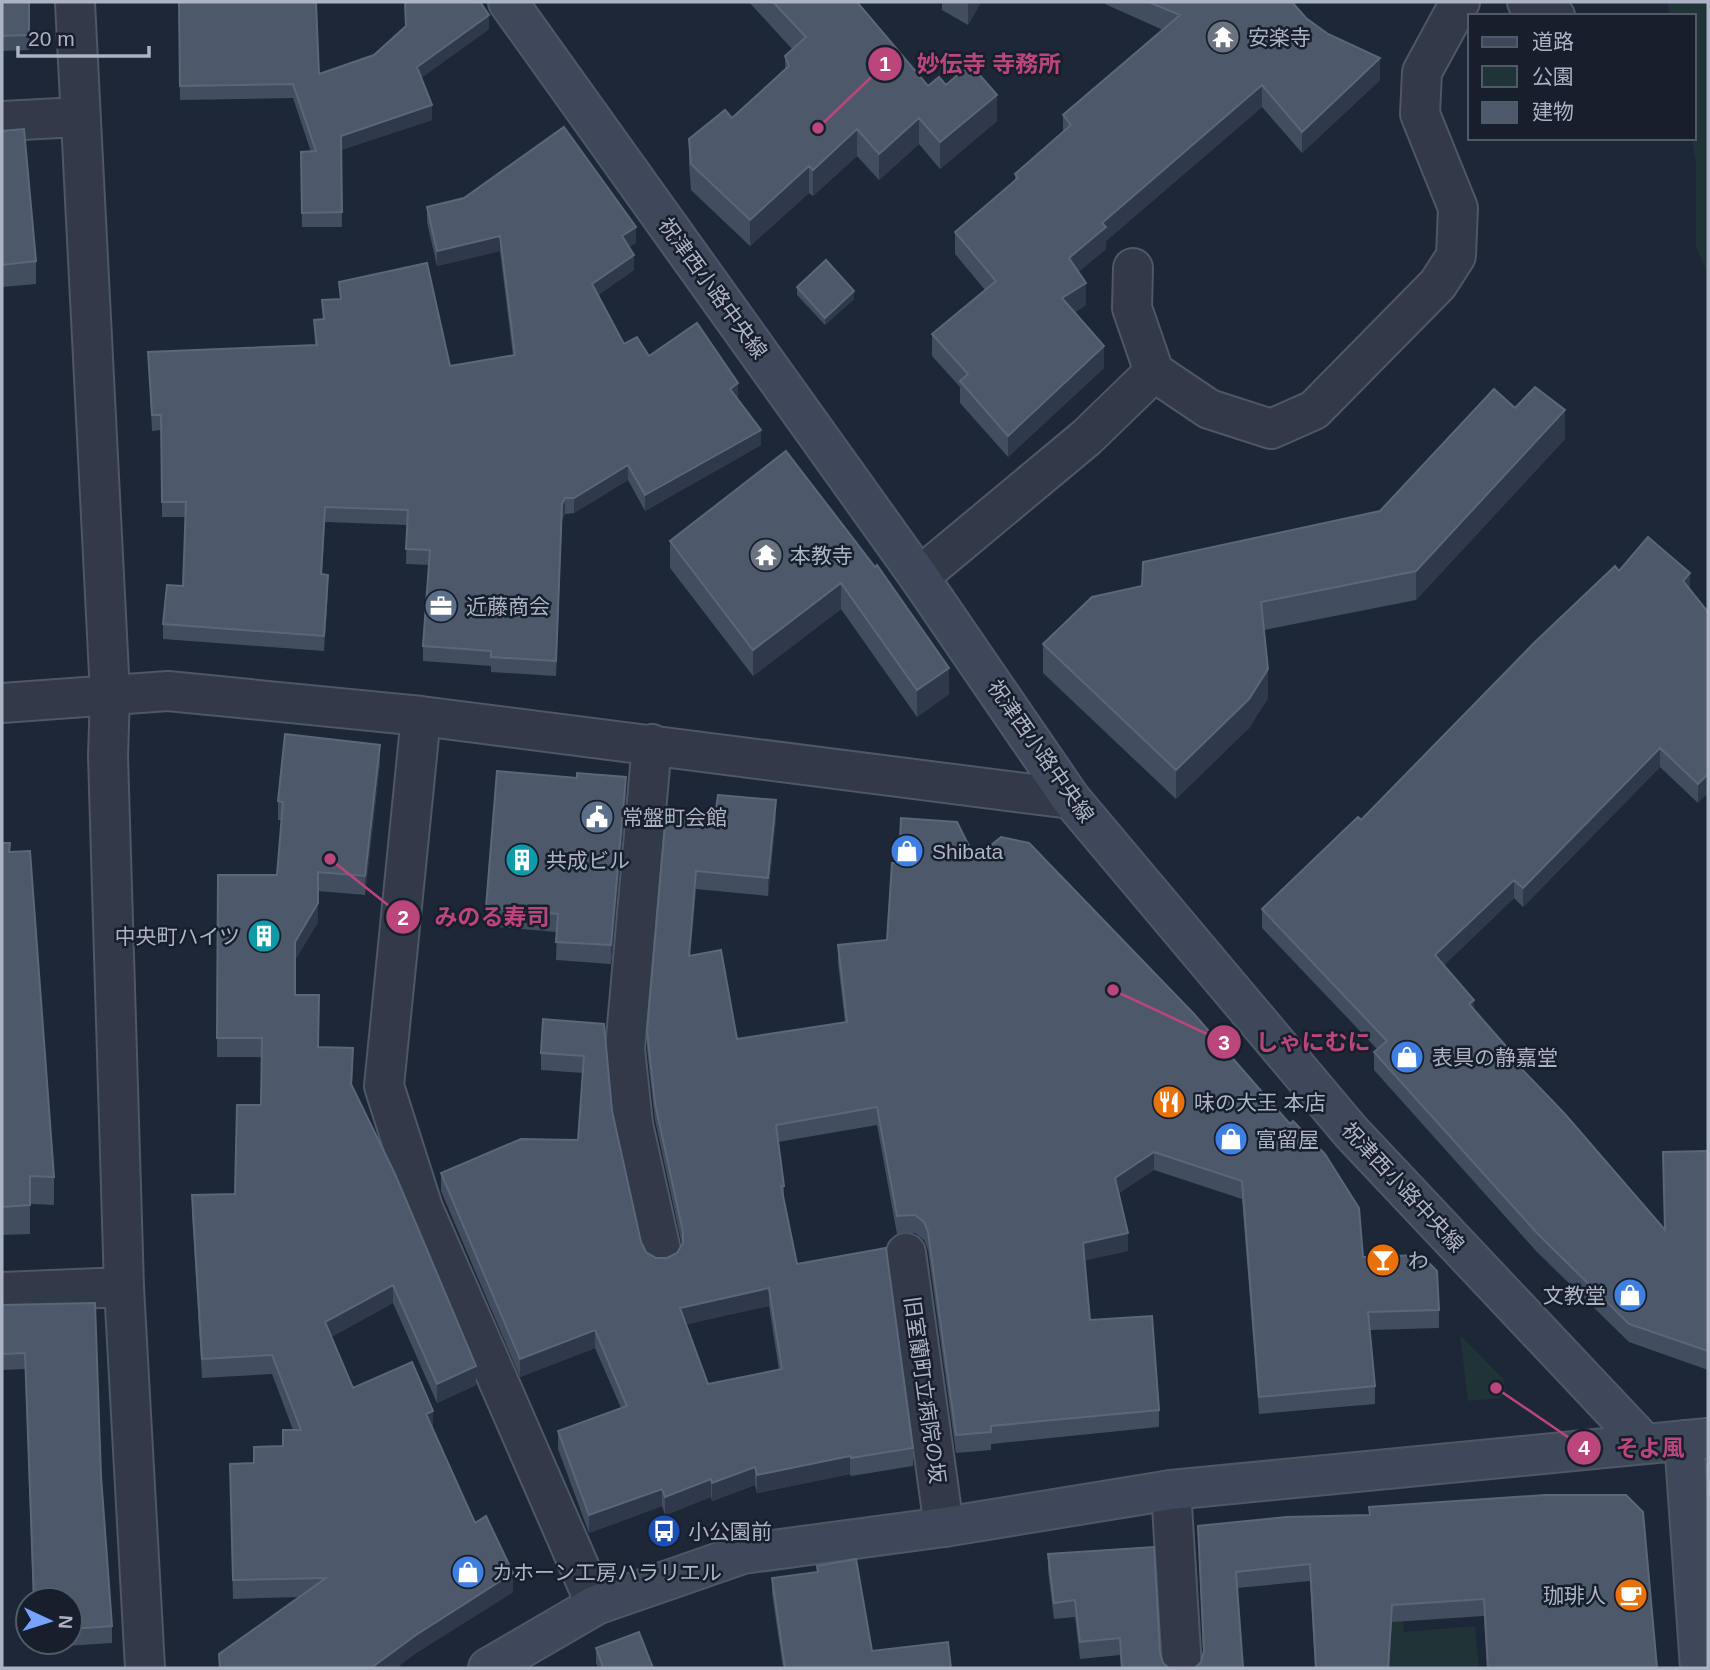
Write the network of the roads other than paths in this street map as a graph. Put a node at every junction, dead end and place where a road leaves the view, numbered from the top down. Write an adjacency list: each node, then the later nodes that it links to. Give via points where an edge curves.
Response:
1 (75, 2): 6 (street)
2 (508, 2): 10 (main road, 祝津西小路中央線)
3 (1460, 2): 9 (street, via 1422,72 1420,114 1458,208 1456,256 1438,284 1314,411 1271,429 1209,409)
4 (1527, 2): 5 (street)
5 (1551, 14)
6 (79, 117): 7 (street); 11 (street)
7 (2, 121)
8 (1133, 268): 9 (street, via 1132,308)
9 (1154, 372): 10 (street, via 1087,437)
10 (919, 577): 15 (main road, 祝津西小路中央線)
11 (110, 694): 12 (street); 13 (street, via 168,691); 18 (street)
12 (2, 703)
13 (421, 716): 14 (street); 24 (street, via 384,1086 423,1209)
14 (652, 744): 15 (street); 17 (street, via 625,1049 633,1124)
15 (1071, 799): 21 (main road, 祝津西小路中央線, via 1351,1132)
16 (906, 1253): 23 (street, 旧室蘭町立病院の坂)
17 (663, 1255)
18 (124, 1287): 19 (street); 25 (street)
19 (2, 1292)
20 (1696, 1439): 21 (main road); 28 (main road)
21 (1644, 1443): 22 (main road)
22 (1171, 1490): 23 (main road); 27 (street)
23 (943, 1527): 24 (main road, via 743,1554)
24 (596, 1605): 26 (main road)
25 (145, 1668)
26 (488, 1668)
27 (1182, 1668)
28 (1700, 1668)

